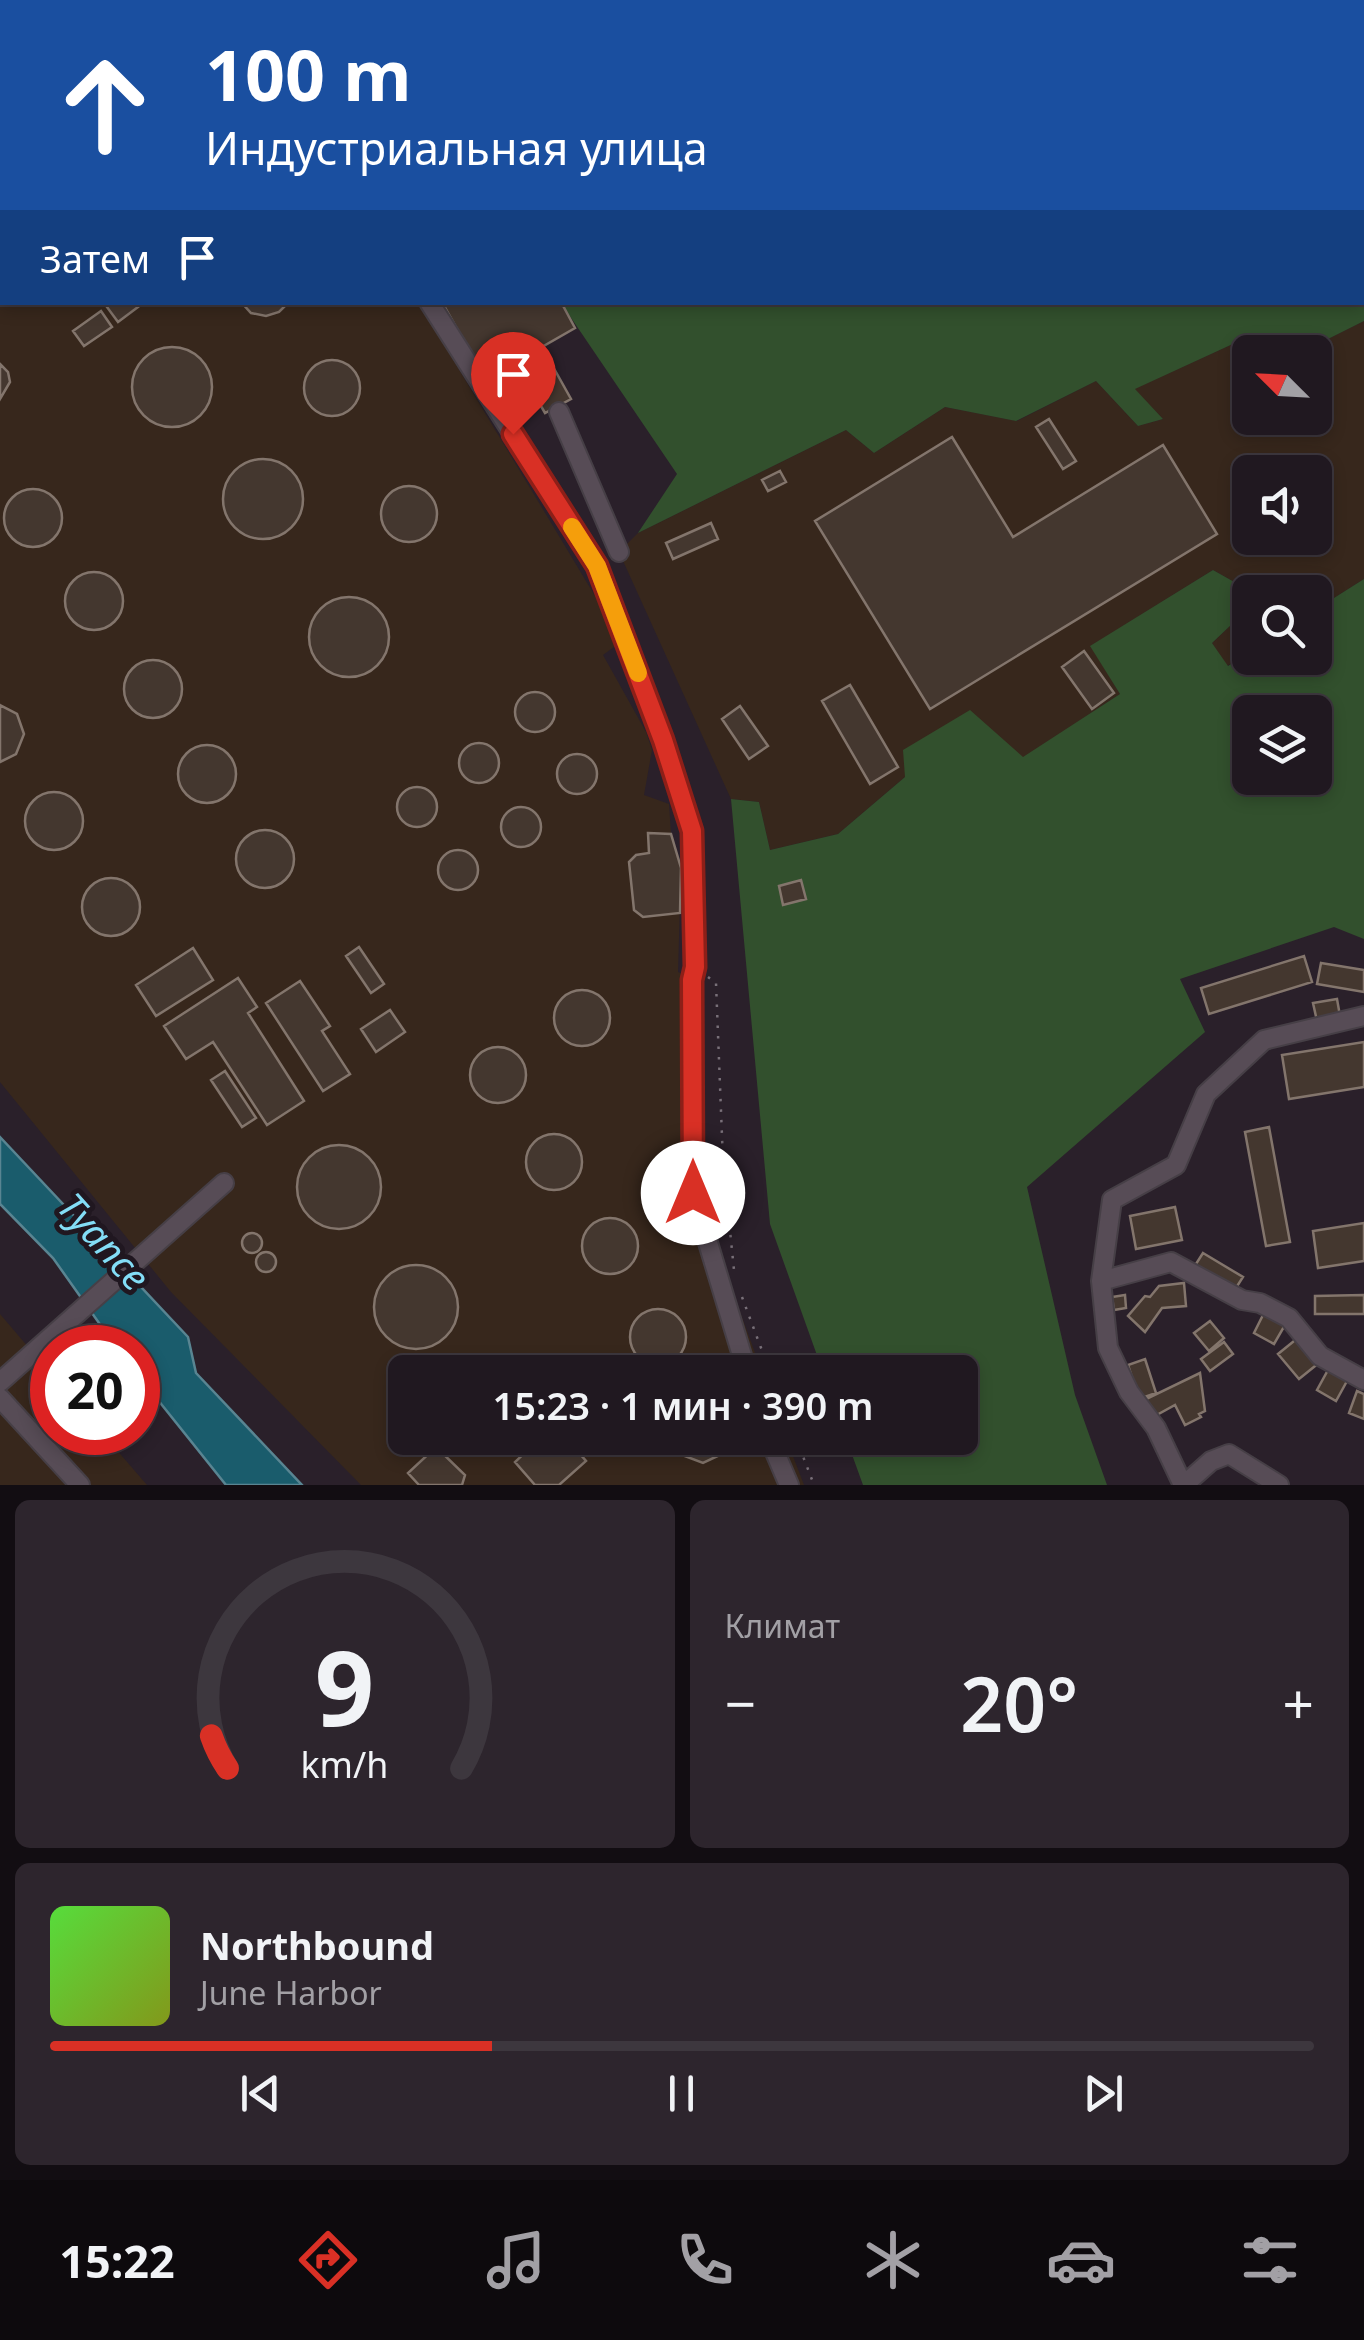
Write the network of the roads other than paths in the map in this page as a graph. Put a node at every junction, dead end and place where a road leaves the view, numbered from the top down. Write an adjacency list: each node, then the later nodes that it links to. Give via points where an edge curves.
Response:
1 (431, 305): 7 (street, via 597,566 692,831 693,1193)
2 (560, 412): 3 (street)
3 (619, 552)
4 (1364, 1016): 6 (street, via 1264,1040 1206,1094 1176,1165 1112,1200)
5 (224, 1183): 9 (street)
6 (1101, 1281): 8 (street, via 1171,1262 1289,1318 1320,1356); 14 (street, via 1108,1348)
7 (741, 1355)
8 (1364, 1380)
9 (0, 1382)
10 (0, 1398): 12 (street)
11 (777, 1455): 13 (street)
12 (80, 1485)
13 (789, 1485)
14 (1183, 1485): 15 (street, via 1229,1454)
15 (1280, 1485)

